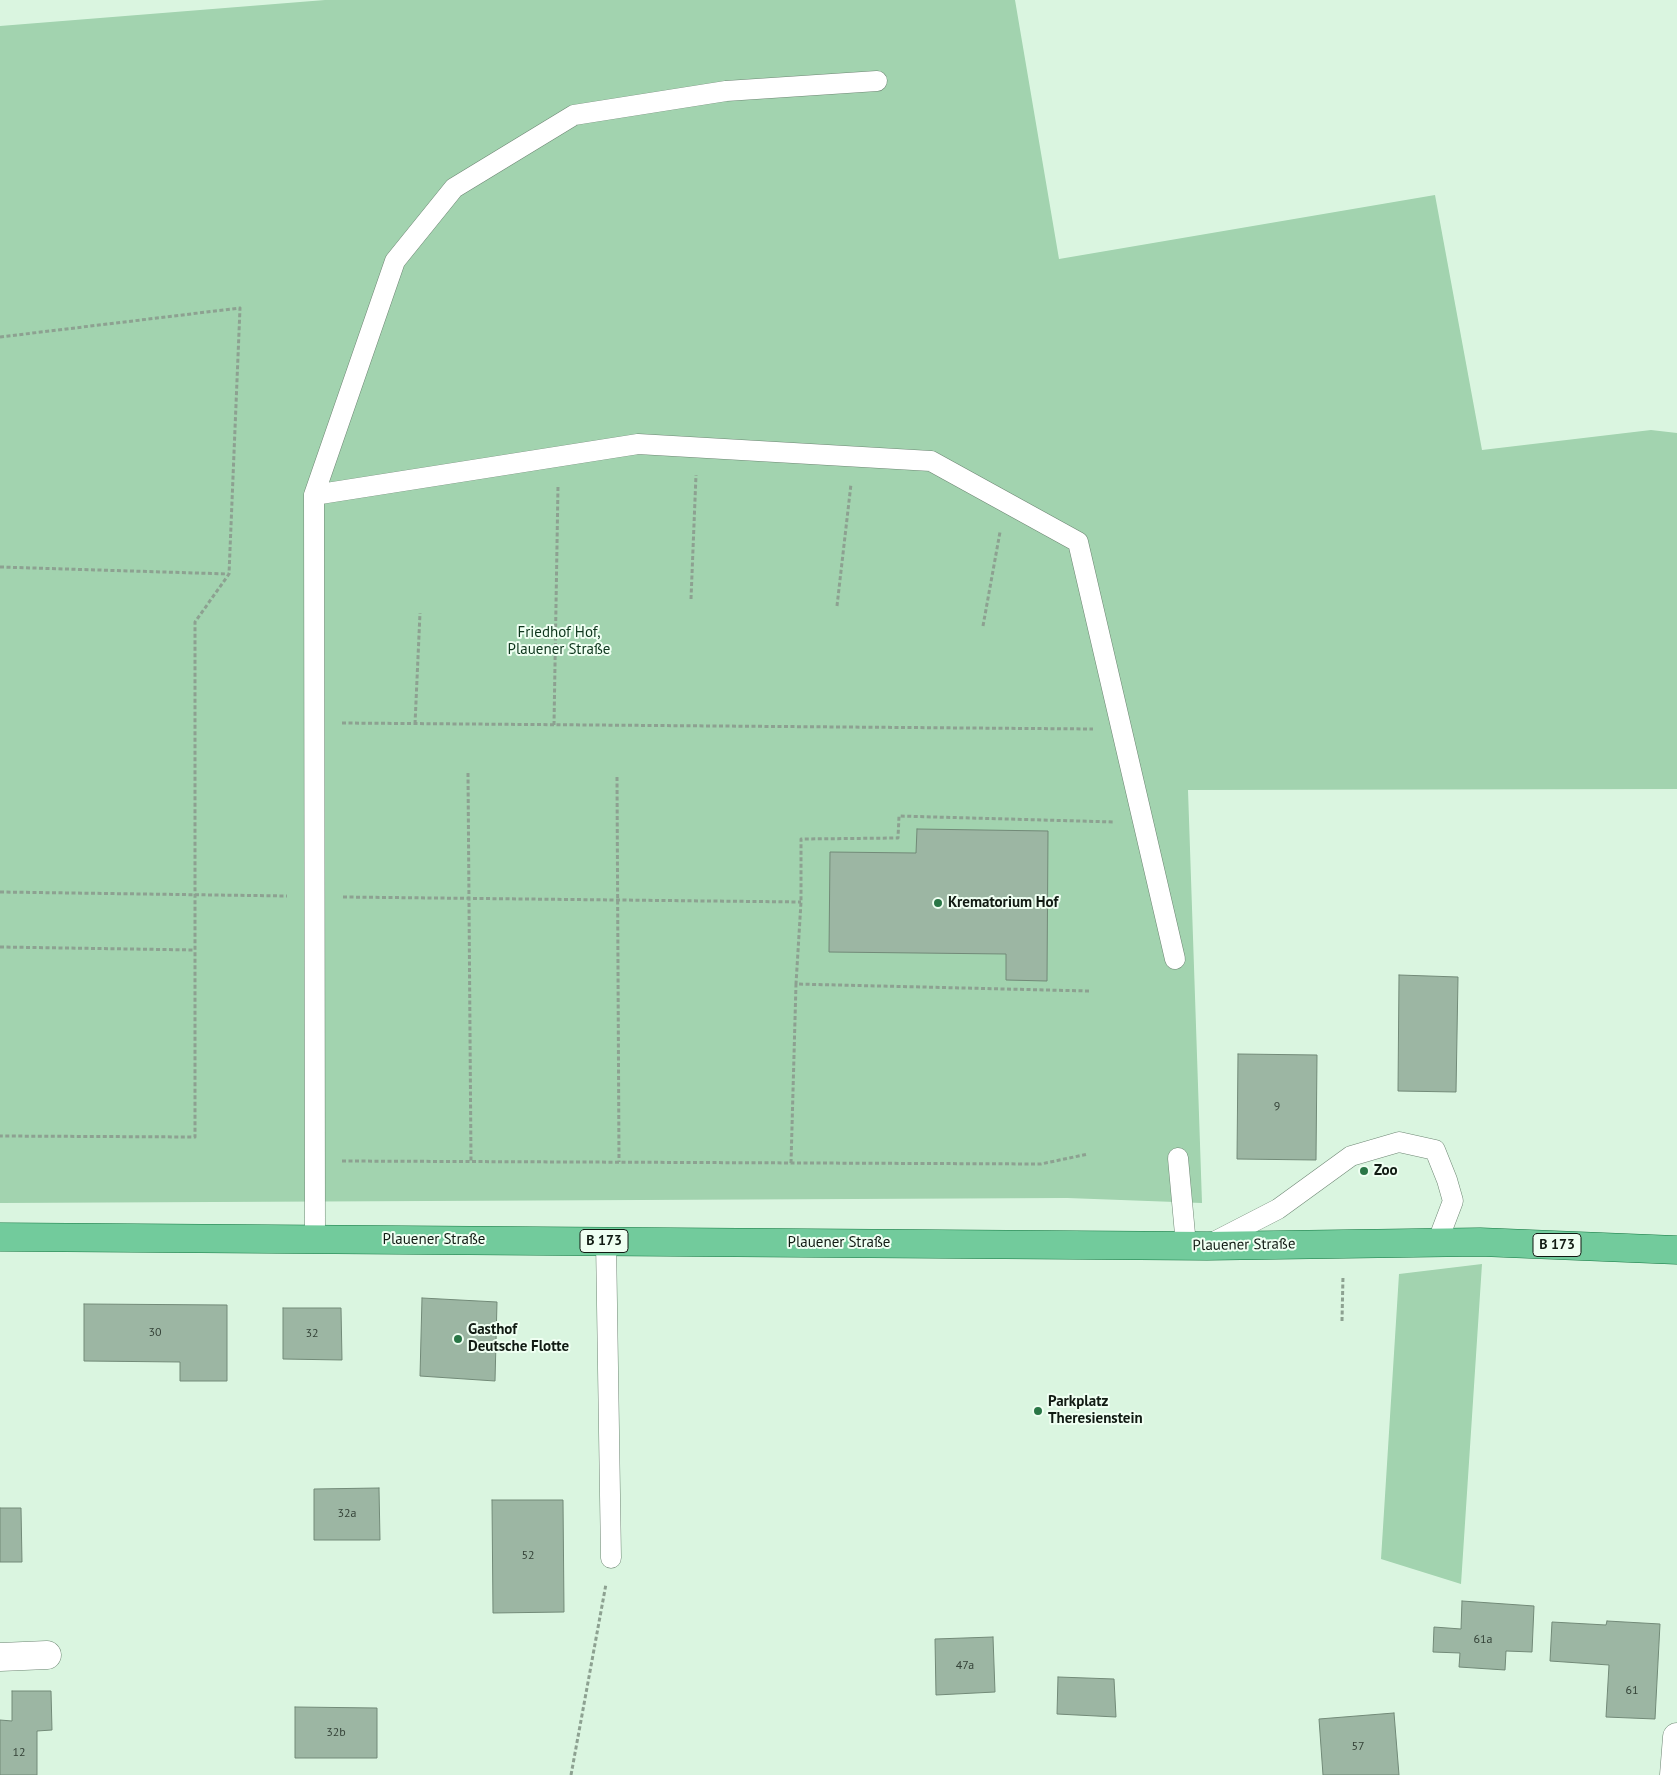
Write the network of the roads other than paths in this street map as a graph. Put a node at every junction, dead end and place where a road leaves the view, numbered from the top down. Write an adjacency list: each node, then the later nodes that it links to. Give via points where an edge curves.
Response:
1 (877, 81): 2 (lane, via 726,91 574,115 454,188 394,261)
2 (314, 495): 3 (lane, via 638,444 931,461 1078,542); 6 (lane)
3 (1174, 958)
4 (1178, 1158): 9 (lane)
5 (0, 1237): 6 (main road, Plauener Straße / B 173)
6 (315, 1239): 7 (main road, Plauener Straße / B 173)
7 (606, 1241): 9 (main road, Plauener Straße / B 173); 11 (lane)
8 (1437, 1243): 9 (main road, Plauener Straße / B 173); 9 (lane, via 1452,1201 1447,1180 1435,1150 1399,1142 1351,1156 1278,1209); 10 (main road, Plauener Straße / B 173)
9 (1196, 1246)
10 (1677, 1250)
11 (611, 1558)
12 (47, 1655): 13 (street)
13 (0, 1657)
14 (1677, 1738): 15 (street)
15 (1674, 1775)

